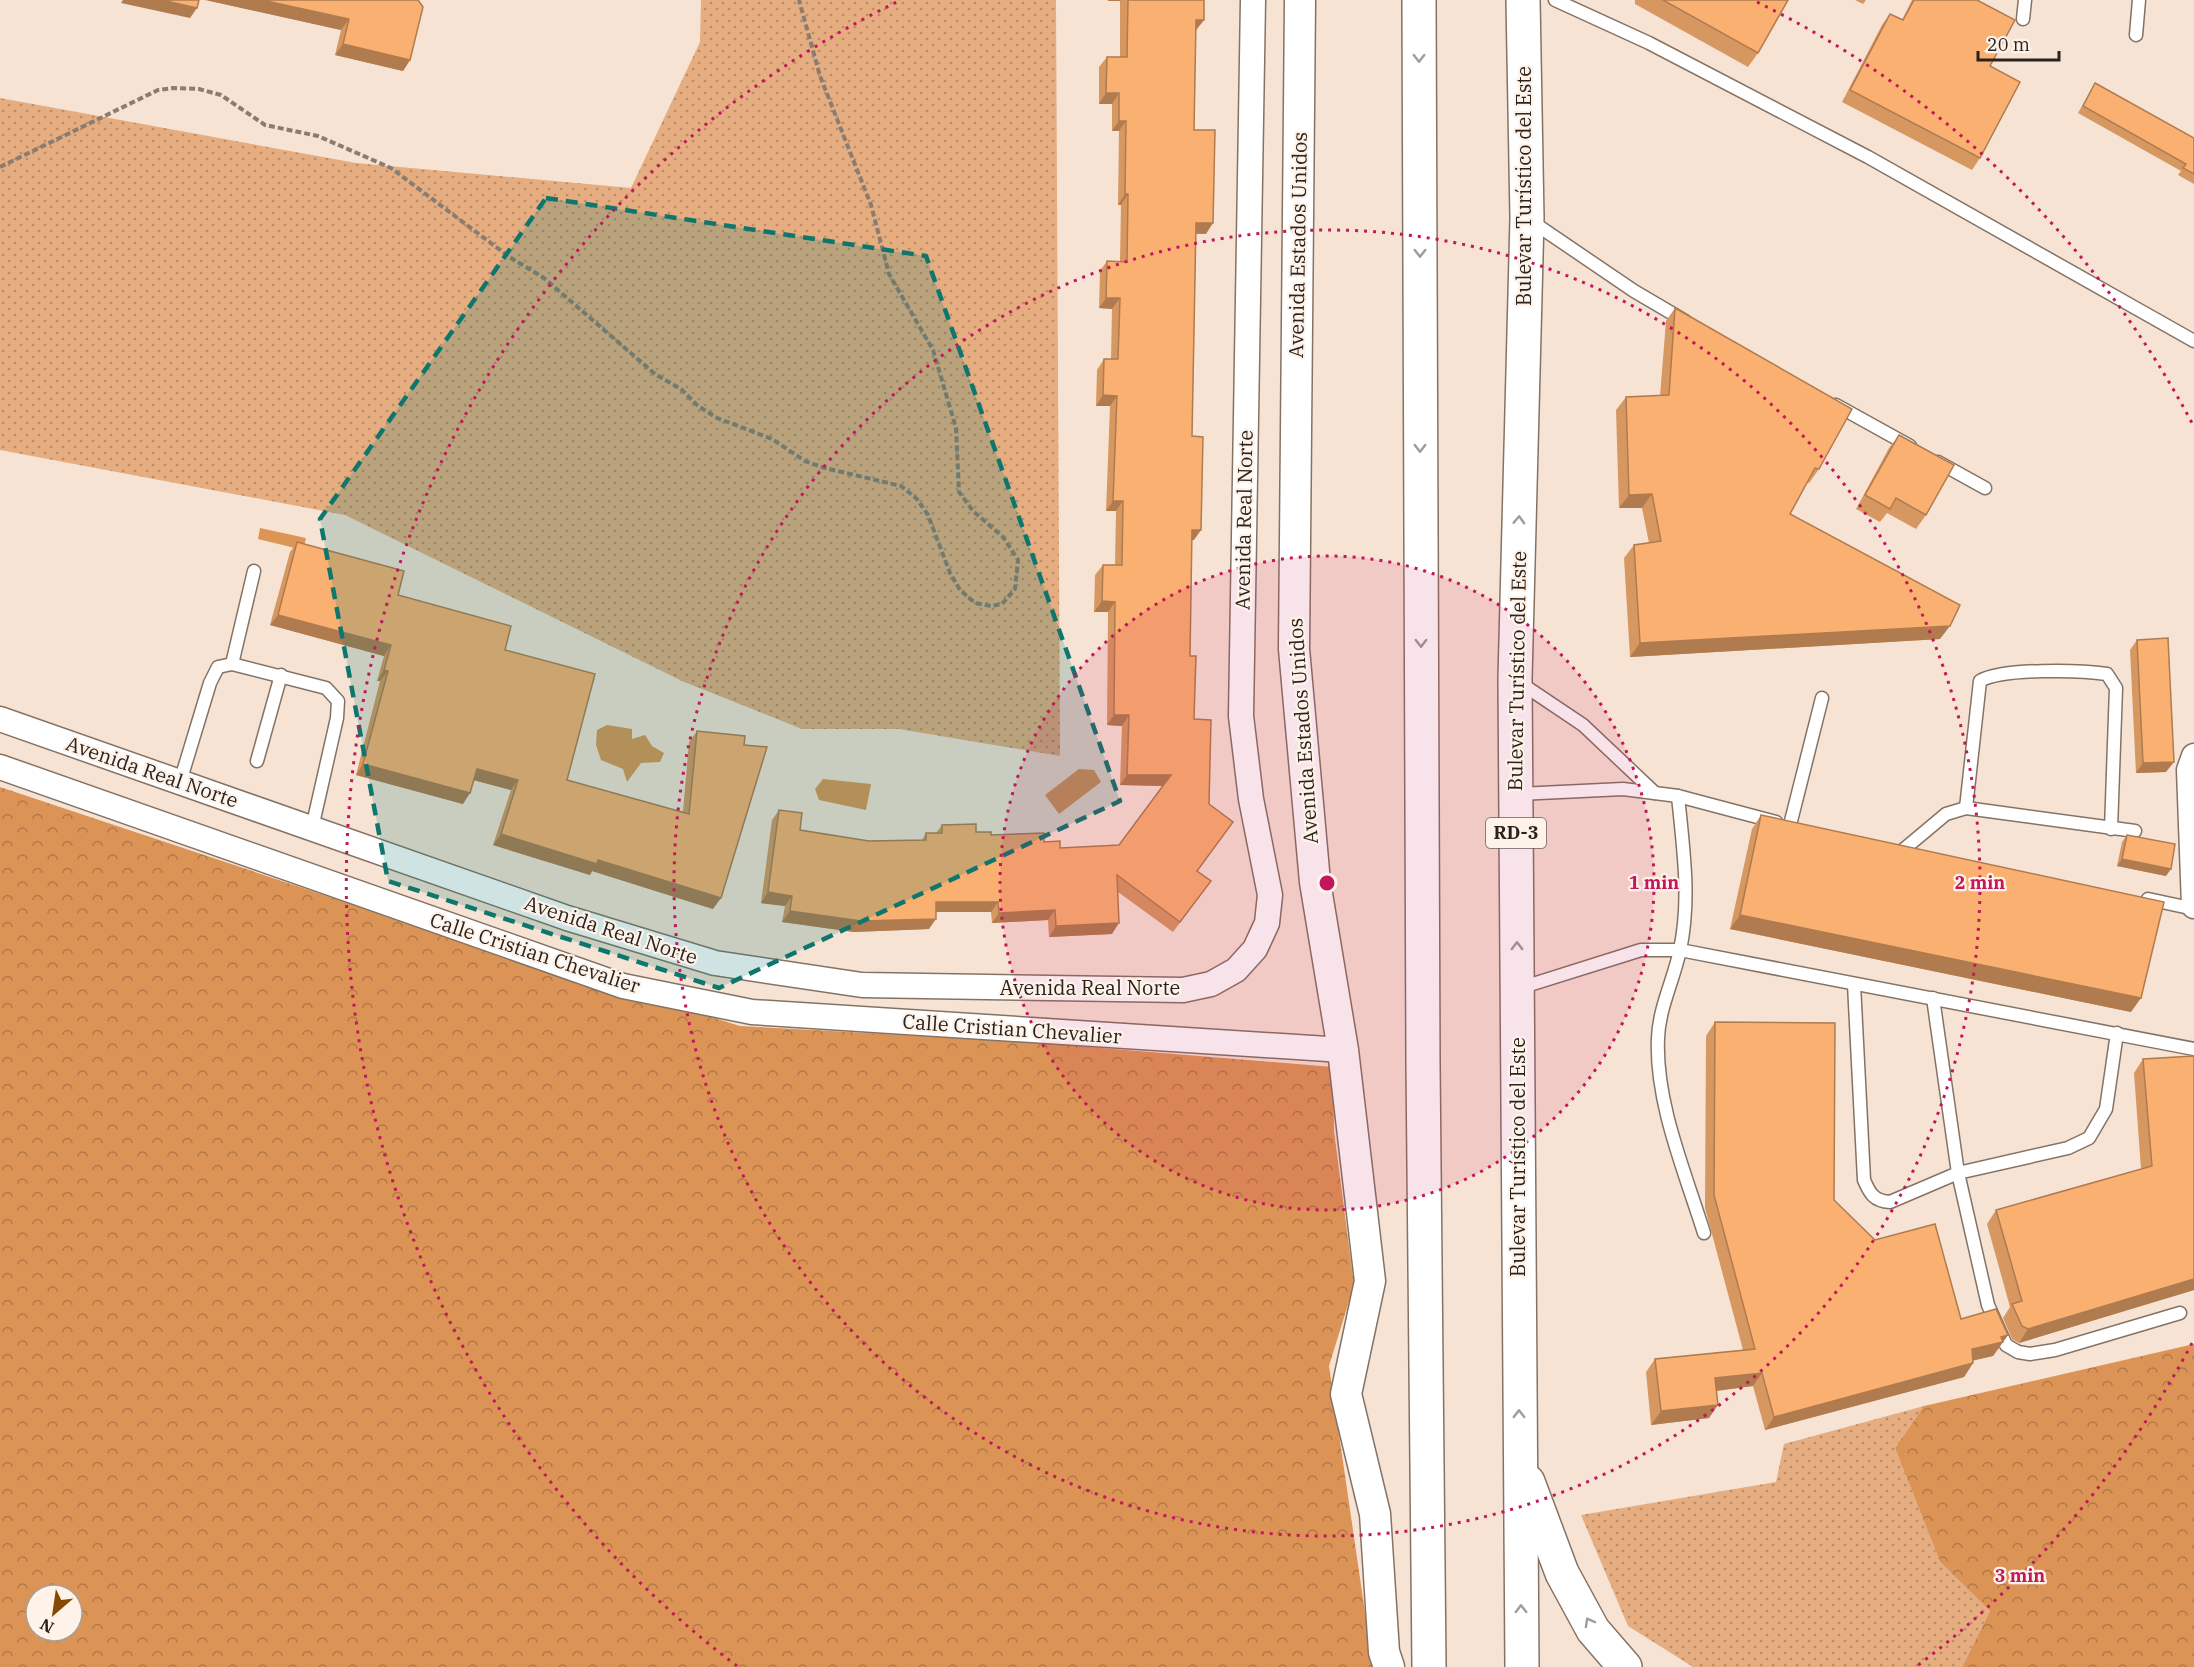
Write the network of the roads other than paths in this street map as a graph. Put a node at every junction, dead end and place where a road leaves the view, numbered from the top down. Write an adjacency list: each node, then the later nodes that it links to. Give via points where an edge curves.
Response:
1 (1253, 0): 29 (street, Avenida Real Norte, via 1241,716 1251,799 1270,895 1267,923 1255,949 1236,970 1211,984 1183,990 1061,989 862,985 715,963 567,918)
2 (1300, 0): 41 (street, Avenida Estados Unidos, via 1294,649 1315,882)
3 (1419, 0): 47 (highway, one-way to 47)
4 (1523, 0): 10 (highway, Bulevar Turístico del Este / RD-3)
5 (1555, 0): 12 (lane, via 1649,43 1868,157)
6 (2025, 0): 8 (lane)
7 (2139, 0): 9 (lane)
8 (2023, 18)
9 (2136, 35)
10 (1527, 218): 11 (lane, via 1634,291); 18 (highway, Bulevar Turístico del Este / RD-3, one-way to 10)
11 (1695, 327)
12 (2194, 341)
13 (1820, 396): 14 (lane)
14 (1985, 488)
15 (254, 571): 16 (lane)
16 (232, 664): 17 (lane); 24 (lane, via 218,668 213,675)
17 (281, 675): 22 (lane); 29 (lane, via 330,689 338,701)
18 (1515, 680): 25 (lane, via 1583,726); 26 (highway, Bulevar Turístico del Este / RD-3)
19 (1822, 698): 27 (lane, via 1796,826)
20 (0, 719): 24 (street, Avenida Real Norte)
21 (2194, 756): 34 (street, via 2189,770)
22 (257, 761)
23 (0, 767): 41 (street, Calle Cristian Chevalier, via 623,986 752,1012)
24 (180, 782): 29 (street, Avenida Real Norte)
25 (1655, 793): 26 (lane, via 1623,789); 27 (lane)
26 (1516, 794): 37 (highway, Bulevar Turístico del Este / RD-3, one-way to 26)
27 (1678, 796): 35 (lane, via 1688,895)
28 (1966, 808): 30 (lane); 30 (lane, via 1980,681 2011,673 2107,674 2116,688); 32 (lane, via 1946,814)
29 (312, 828)
30 (2110, 829): 31 (lane)
31 (2135, 831)
32 (1903, 850)
33 (2136, 897): 34 (lane)
34 (2194, 907)
35 (1680, 950): 36 (lane); 37 (lane, via 1641,950); 43 (lane, via 1658,1037 1659,1063 1663,1098)
36 (1854, 984): 38 (lane); 42 (lane, via 1864,1180 1872,1196 1890,1202)
37 (1517, 990): 45 (highway, Bulevar Turístico del Este / RD-3, one-way to 37)
38 (1934, 998): 39 (lane); 42 (lane)
39 (2117, 1033): 40 (lane); 42 (lane, via 2106,1109 2089,1138 2068,1148)
40 (2194, 1048)
41 (1343, 1050): 46 (street, Avenida Estados Unidos, via 1370,1281 1346,1394 1375,1514 1384,1652)
42 (1958, 1173): 44 (lane, via 1988,1305 2006,1345 2030,1354 2055,1350)
43 (1704, 1233)
44 (2180, 1313)
45 (1519, 1458): 48 (highway, Bulevar Turístico del Este / RD-3, one-way to 45); 49 (highway, one-way to 45, via 1593,1630 1562,1573)
46 (1389, 1667)
47 (1429, 1667)
48 (1522, 1667)
49 (1625, 1667)

